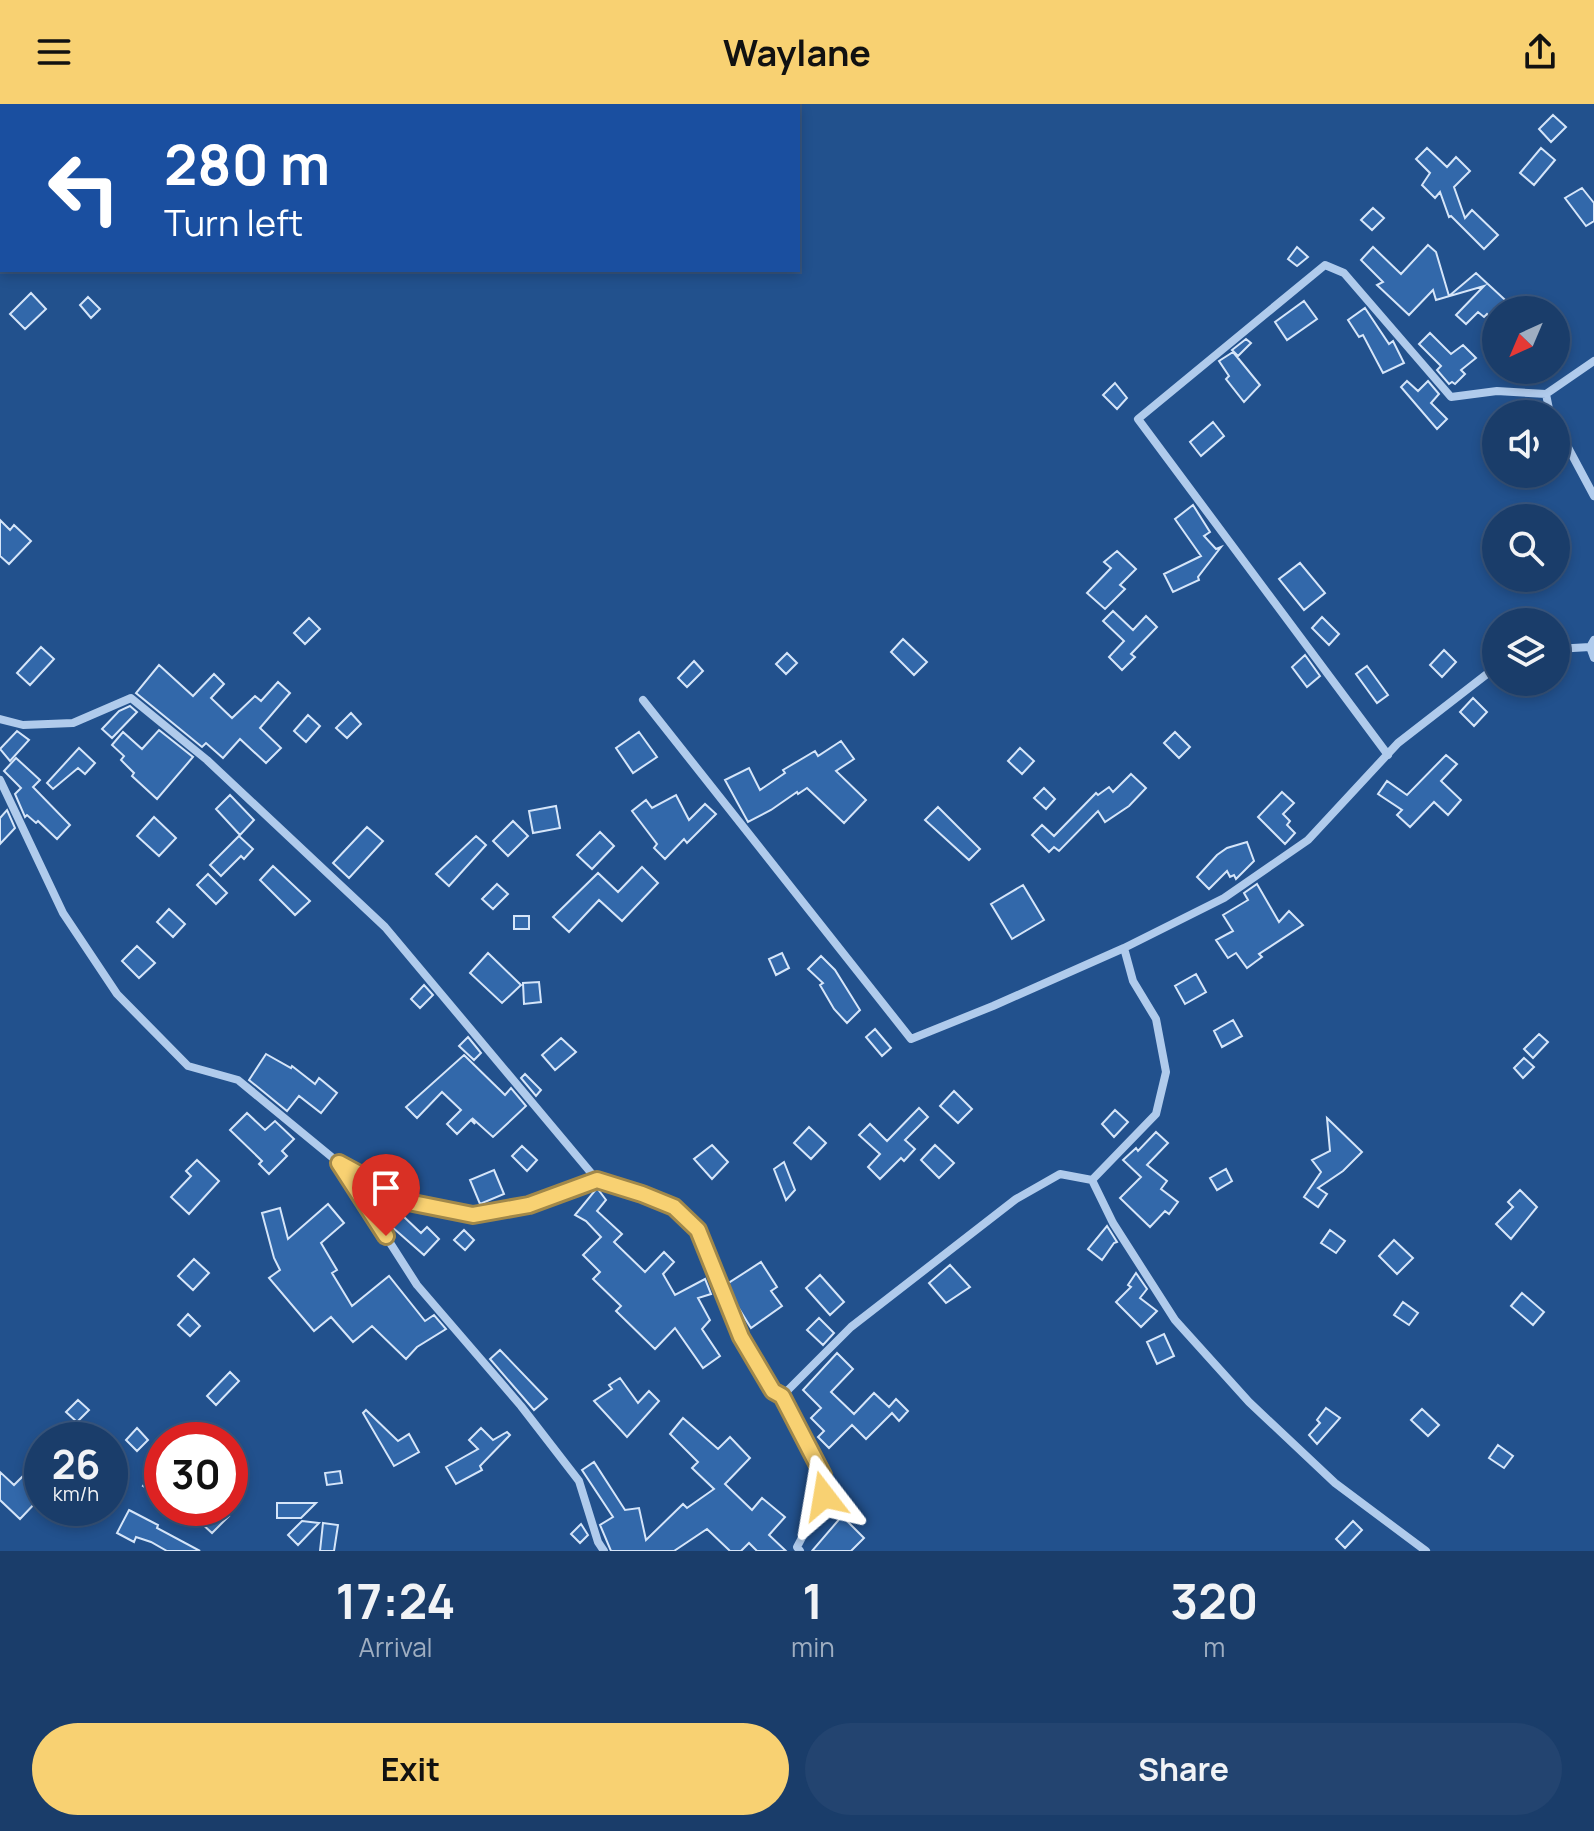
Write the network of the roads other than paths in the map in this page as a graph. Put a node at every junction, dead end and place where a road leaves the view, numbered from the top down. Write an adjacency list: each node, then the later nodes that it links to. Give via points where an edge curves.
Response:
1 (1594, 361): 2 (street)
2 (1546, 394): 3 (street); 12 (street, via 1497,391 1451,397 1344,273 1325,265 1138,419)
3 (1547, 400)
4 (1570, 451): 5 (street)
5 (1594, 496)
6 (1592, 644): 7 (street); 8 (street)
7 (1570, 647)
8 (1594, 658)
9 (1482, 678): 12 (street)
10 (643, 700): 14 (street, via 911,1039)
11 (0, 719): 16 (street, via 23,725 73,723 131,698 207,760 385,927)
12 (1388, 755): 14 (street, via 1308,840 1224,898)
13 (0, 780): 15 (street, via 63,913 117,994 188,1066 238,1080)
14 (1124, 948): 17 (street, via 1133,981 1156,1019 1166,1072 1156,1114)
15 (339, 1163): 16 (street, via 413,1203 473,1215 529,1205); 19 (street, via 417,1285 579,1481)
16 (597, 1180): 18 (street, via 674,1207 698,1230 741,1337 773,1391)
17 (1092, 1180): 18 (street, via 1060,1174 1016,1199 851,1327); 21 (street, via 1175,1320 1249,1402 1335,1483)
18 (782, 1396): 20 (street, via 823,1475 824,1496 797,1547)
19 (604, 1551)
20 (800, 1551)
21 (1426, 1551)

